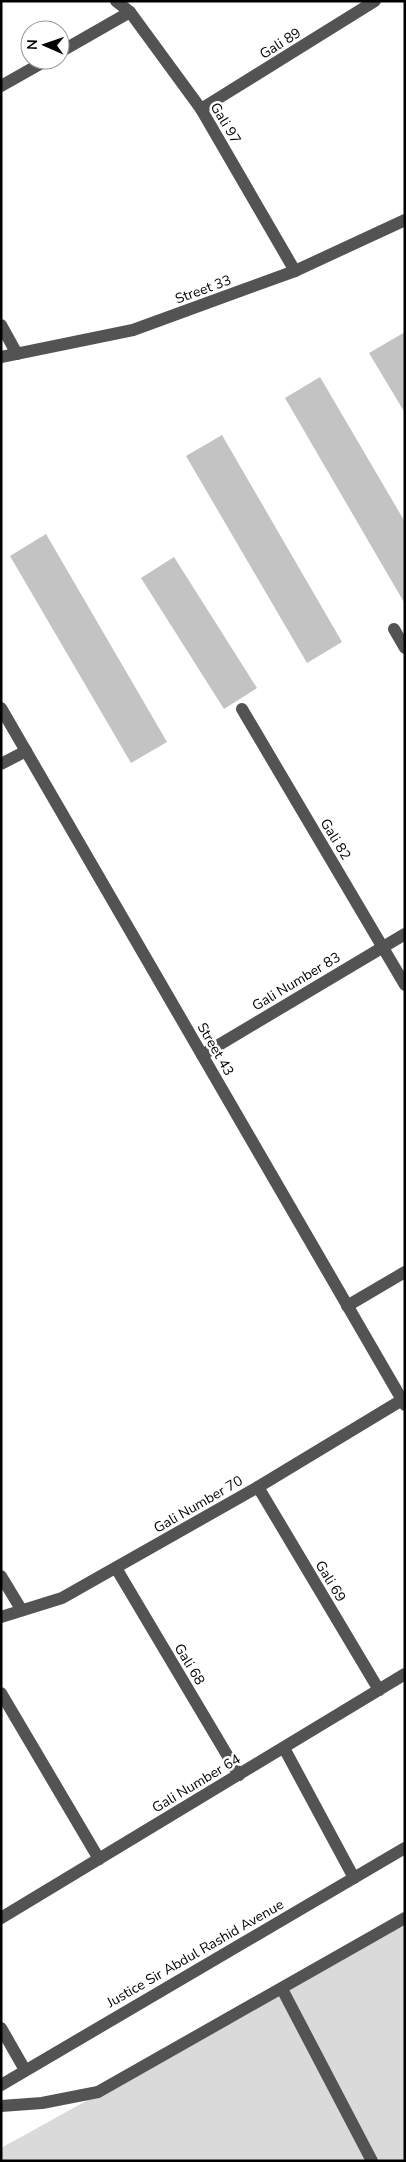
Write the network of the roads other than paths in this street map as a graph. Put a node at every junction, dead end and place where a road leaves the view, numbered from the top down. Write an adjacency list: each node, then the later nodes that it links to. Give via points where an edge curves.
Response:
1 (116, 1): 3 (street, Gali 97)
2 (376, 1): 7 (street, Gali 89)
3 (130, 12): 4 (street); 7 (street, Gali 97)
4 (70, 46)
5 (29, 70): 6 (street)
6 (1, 86)
7 (201, 109): 9 (street, Gali 97)
8 (405, 220): 9 (street, Street 33)
9 (295, 271): 11 (street, Street 33, via 133,330)
10 (1, 325): 11 (street)
11 (17, 354): 12 (street, Street 33)
12 (1, 357)
13 (394, 630): 14 (street)
14 (405, 648)
15 (1, 708): 17 (street, Street 43)
16 (242, 709): 20 (street, Gali 82)
17 (26, 751): 18 (street); 22 (street, Street 43)
18 (1, 764)
19 (405, 934): 20 (street, Gali Number 83)
20 (383, 947): 21 (street, Gali 82); 22 (street, Gali Number 83)
21 (405, 985)
22 (202, 1055): 24 (street, Street 43)
23 (405, 1272): 24 (street)
24 (347, 1306): 25 (street, Street 43)
25 (403, 1403): 26 (street, Gali Number 70)
26 (258, 1487): 27 (street, Gali Number 70); 32 (street, Gali 69)
27 (116, 1568): 29 (street, Gali Number 70, via 62,1598); 35 (street, Gali 68)
28 (1, 1576): 29 (street)
29 (21, 1609): 30 (street, Gali Number 70)
30 (1, 1617)
31 (405, 1674): 32 (street, Gali Number 64)
32 (379, 1690): 34 (street, Gali Number 64)
33 (1, 1693): 37 (street)
34 (284, 1748): 35 (street, Gali Number 64); 38 (street)
35 (239, 1775): 37 (street, Gali Number 64)
36 (405, 1848): 38 (street, Justice Sir Abdul Rashid Avenue)
37 (99, 1859): 39 (street, Gali Number 64)
38 (354, 1878): 43 (street, Justice Sir Abdul Rashid Avenue)
39 (1, 1918)
40 (405, 1918): 41 (street)
41 (282, 1988): 45 (street, via 98,2092 42,2103); 46 (street)
42 (1, 2028): 43 (street)
43 (25, 2070): 44 (street, Justice Sir Abdul Rashid Avenue)
44 (1, 2085)
45 (1, 2106)
46 (372, 2161)

